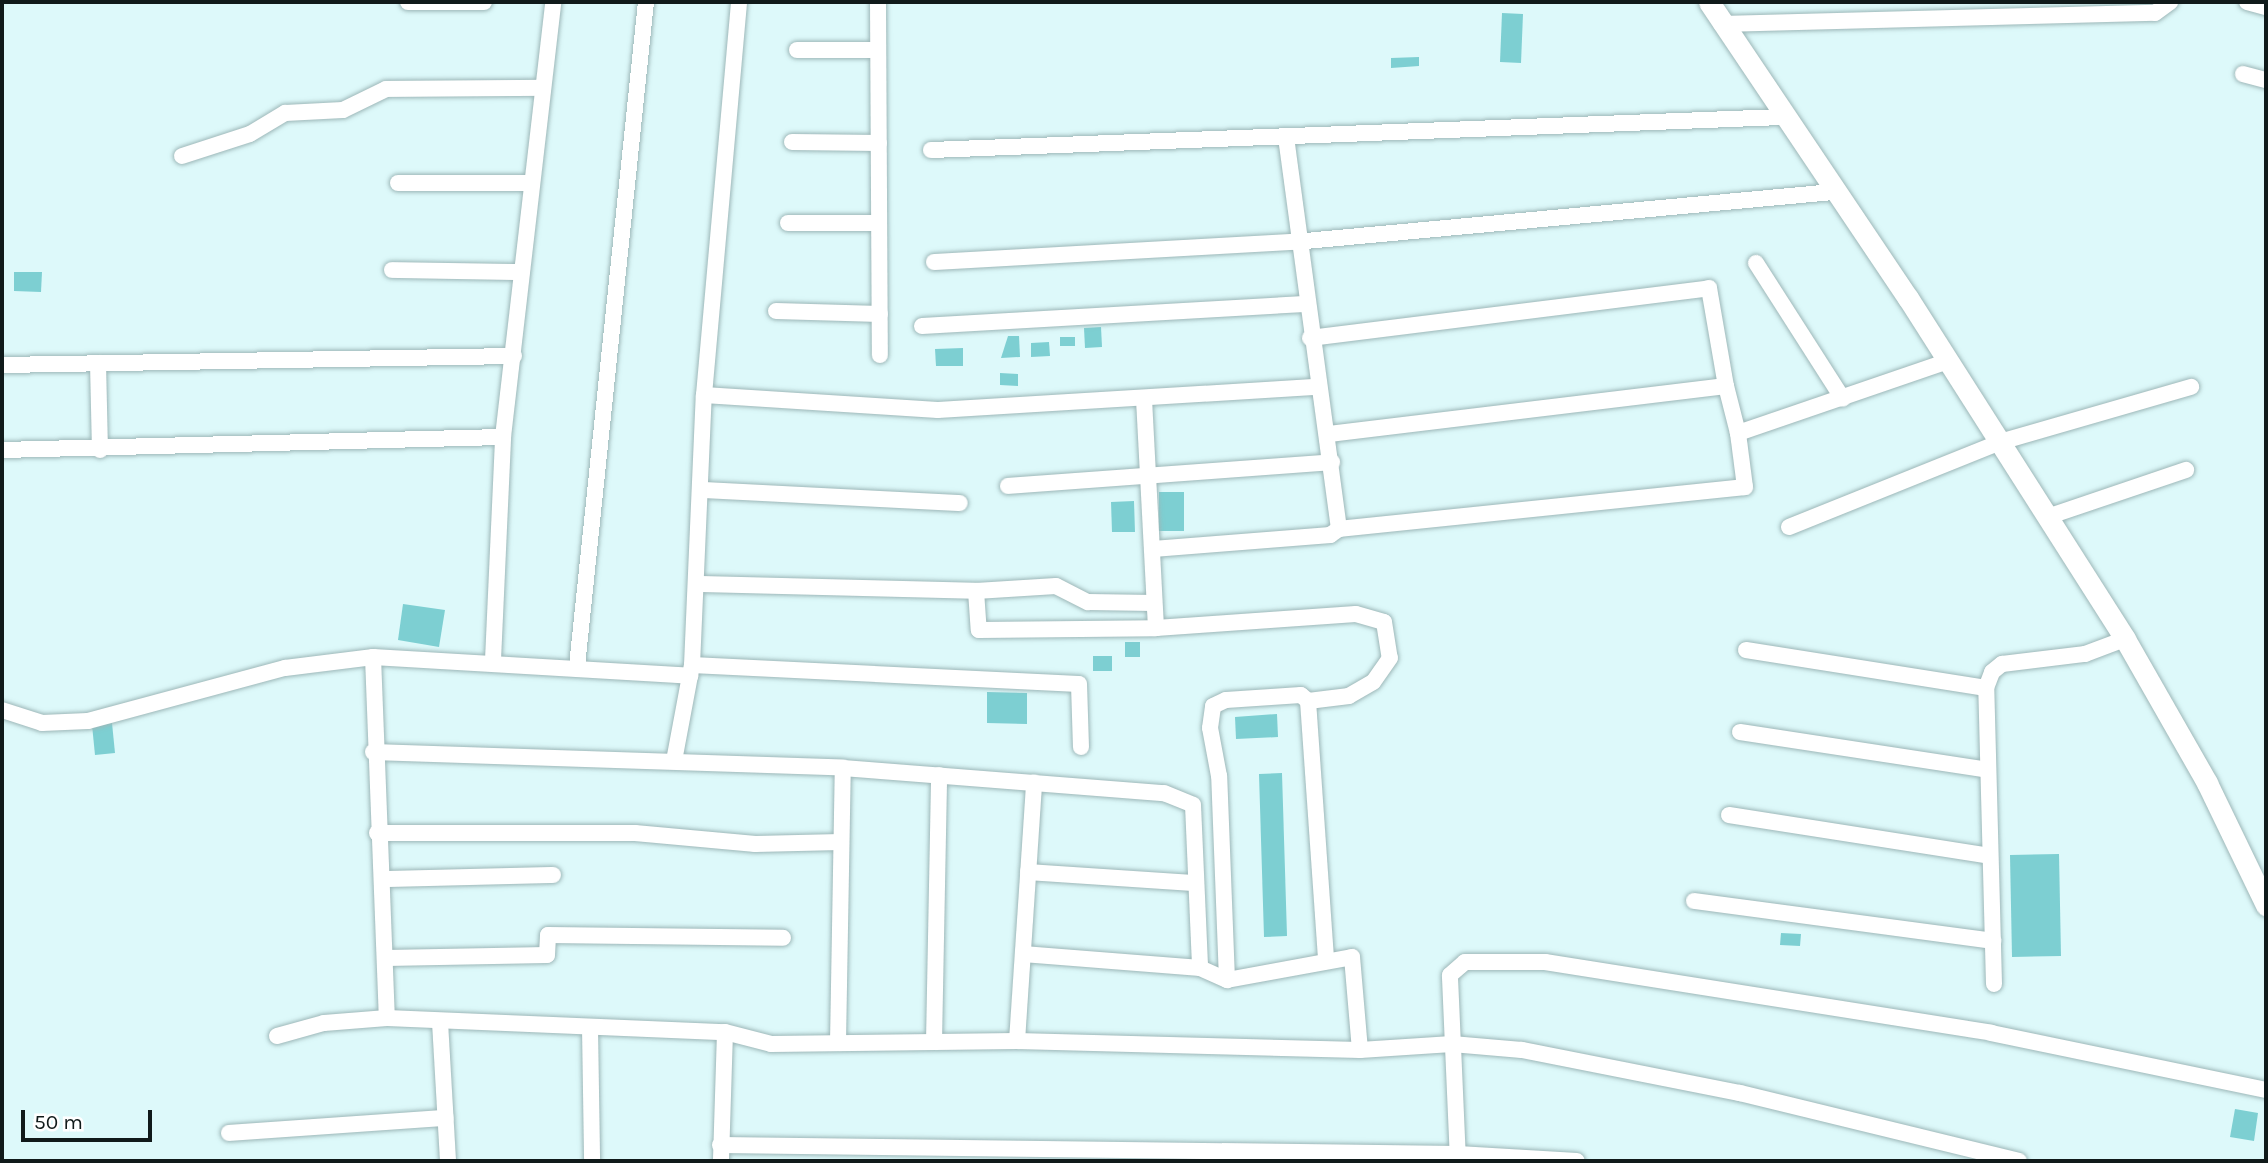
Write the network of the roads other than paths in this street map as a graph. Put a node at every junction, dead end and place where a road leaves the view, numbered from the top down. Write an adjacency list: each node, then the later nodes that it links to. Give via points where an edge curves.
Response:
1 (408, 2): 2 (street)
2 (484, 2)
3 (552, 2): 17 (street)
4 (646, 2): 74 (street)
5 (739, 2): 47 (street)
6 (877, 2): 14 (street)
7 (1709, 2): 12 (street)
8 (2170, 2): 11 (street, via 2155,13)
9 (2247, 2): 10 (street)
10 (2266, 7)
11 (1925, 8): 12 (street)
12 (1721, 23): 18 (street)
13 (797, 50): 14 (street)
14 (878, 50): 21 (street)
15 (2243, 74): 16 (street)
16 (2266, 80)
17 (543, 88): 23 (street, via 386,89 343,110 285,113 250,134); 25 (street)
18 (1784, 117): 19 (street); 26 (street)
19 (1286, 139): 22 (street); 29 (street)
20 (792, 142): 21 (street)
21 (879, 143): 28 (street)
22 (931, 150)
23 (182, 156)
24 (398, 183): 25 (street)
25 (531, 183): 33 (street)
26 (1833, 192): 29 (street); 41 (street)
27 (788, 223): 28 (street)
28 (880, 223): 36 (street)
29 (1295, 242): 30 (street); 34 (street)
30 (934, 262)
31 (1756, 263): 49 (street)
32 (392, 270): 33 (street)
33 (521, 272): 40 (street)
34 (1304, 304): 37 (street); 38 (street)
35 (776, 311): 36 (street)
36 (880, 314): 39 (street)
37 (922, 326)
38 (1310, 338): 44 (street, via 1709,289); 45 (street)
39 (880, 355)
40 (514, 356): 42 (street); 52 (street)
41 (1948, 361): 49 (street); 53 (street)
42 (98, 363): 43 (street); 55 (street)
43 (2, 365)
44 (1726, 386): 50 (street); 51 (street)
45 (1317, 387): 48 (street); 51 (street)
46 (2191, 387): 53 (street)
47 (704, 395): 48 (street, via 938,410); 60 (street)
48 (1144, 398): 58 (street)
49 (1843, 399): 50 (street)
50 (1738, 433): 64 (street, via 1745,487)
51 (1326, 434): 56 (street)
52 (503, 437): 55 (street); 73 (street)
53 (2000, 442): 62 (street); 63 (street)
54 (2, 450): 55 (street)
55 (100, 450)
56 (1332, 462): 58 (street); 64 (street)
57 (2186, 470): 62 (street)
58 (1149, 477): 59 (street); 65 (street)
59 (1009, 486)
60 (702, 490): 61 (street); 66 (street)
61 (960, 503)
62 (2047, 517): 70 (street)
63 (1789, 527)
64 (1339, 529): 65 (street, via 1330,535)
65 (1153, 549): 68 (street)
66 (699, 584): 67 (street); 75 (street)
67 (976, 591): 68 (street, via 1056,586 1088,602); 69 (street, via 979,630)
68 (1154, 603): 69 (street)
69 (1156, 628): 77 (street, via 1356,614 1384,622 1390,659 1373,682 1349,696)
70 (2125, 639): 76 (street, via 2085,654 2003,664); 96 (street, via 2207,783)
71 (1746, 650): 76 (street)
72 (373, 657): 73 (street); 78 (street, via 285,668 88,721 42,723); 81 (street)
73 (493, 660): 74 (street)
74 (577, 666): 75 (street)
75 (691, 670): 80 (street, via 1079,684); 82 (street)
76 (1986, 688): 84 (street)
77 (1308, 701): 101 (street); 103 (street, via 1301,695 1213,706)
78 (2, 710)
79 (1740, 732): 84 (street)
80 (1081, 747)
81 (373, 752): 82 (street); 88 (street)
82 (674, 761): 83 (street)
83 (843, 768): 85 (street); 89 (street)
84 (1988, 770): 90 (street)
85 (939, 775): 86 (street); 111 (street)
86 (1034, 783): 91 (street); 94 (street, via 1164,793 1193,805)
87 (1729, 815): 90 (street)
88 (377, 833): 89 (street, via 635,833 755,844); 93 (street)
89 (841, 842): 112 (street)
90 (1990, 856): 98 (street)
91 (1028, 872): 94 (street); 99 (street)
92 (553, 875): 93 (street)
93 (386, 879): 100 (street)
94 (1193, 883): 102 (street)
95 (1694, 901): 98 (street)
96 (2266, 905)
97 (783, 938): 100 (street, via 548,935 547,955)
98 (1993, 942): 104 (street)
99 (1023, 954): 102 (street); 110 (street)
100 (386, 958): 105 (street)
101 (1326, 958): 103 (street); 114 (street, via 1352,957 1358,968)
102 (1200, 968): 103 (street)
103 (1227, 980)
104 (1994, 984)
105 (387, 1018): 106 (street); 109 (street, via 324,1023)
106 (440, 1021): 107 (street); 116 (street)
107 (590, 1027): 108 (street); 121 (street)
108 (725, 1032): 112 (street, via 771,1044); 118 (street)
109 (277, 1037)
110 (1017, 1041): 111 (street); 114 (street)
111 (934, 1042): 112 (street)
112 (838, 1043)
113 (1452, 1044): 114 (street); 115 (street, via 1455,966 1545,962 1991,1033); 119 (street); 123 (street, via 1522,1050 1740,1093)
114 (1360, 1050)
115 (2266, 1090)
116 (445, 1118): 117 (street); 120 (street)
117 (229, 1133)
118 (720, 1153): 119 (street)
119 (1458, 1158): 122 (street)
120 (448, 1161)
121 (592, 1161)
122 (1577, 1161)
123 (2019, 1161)

